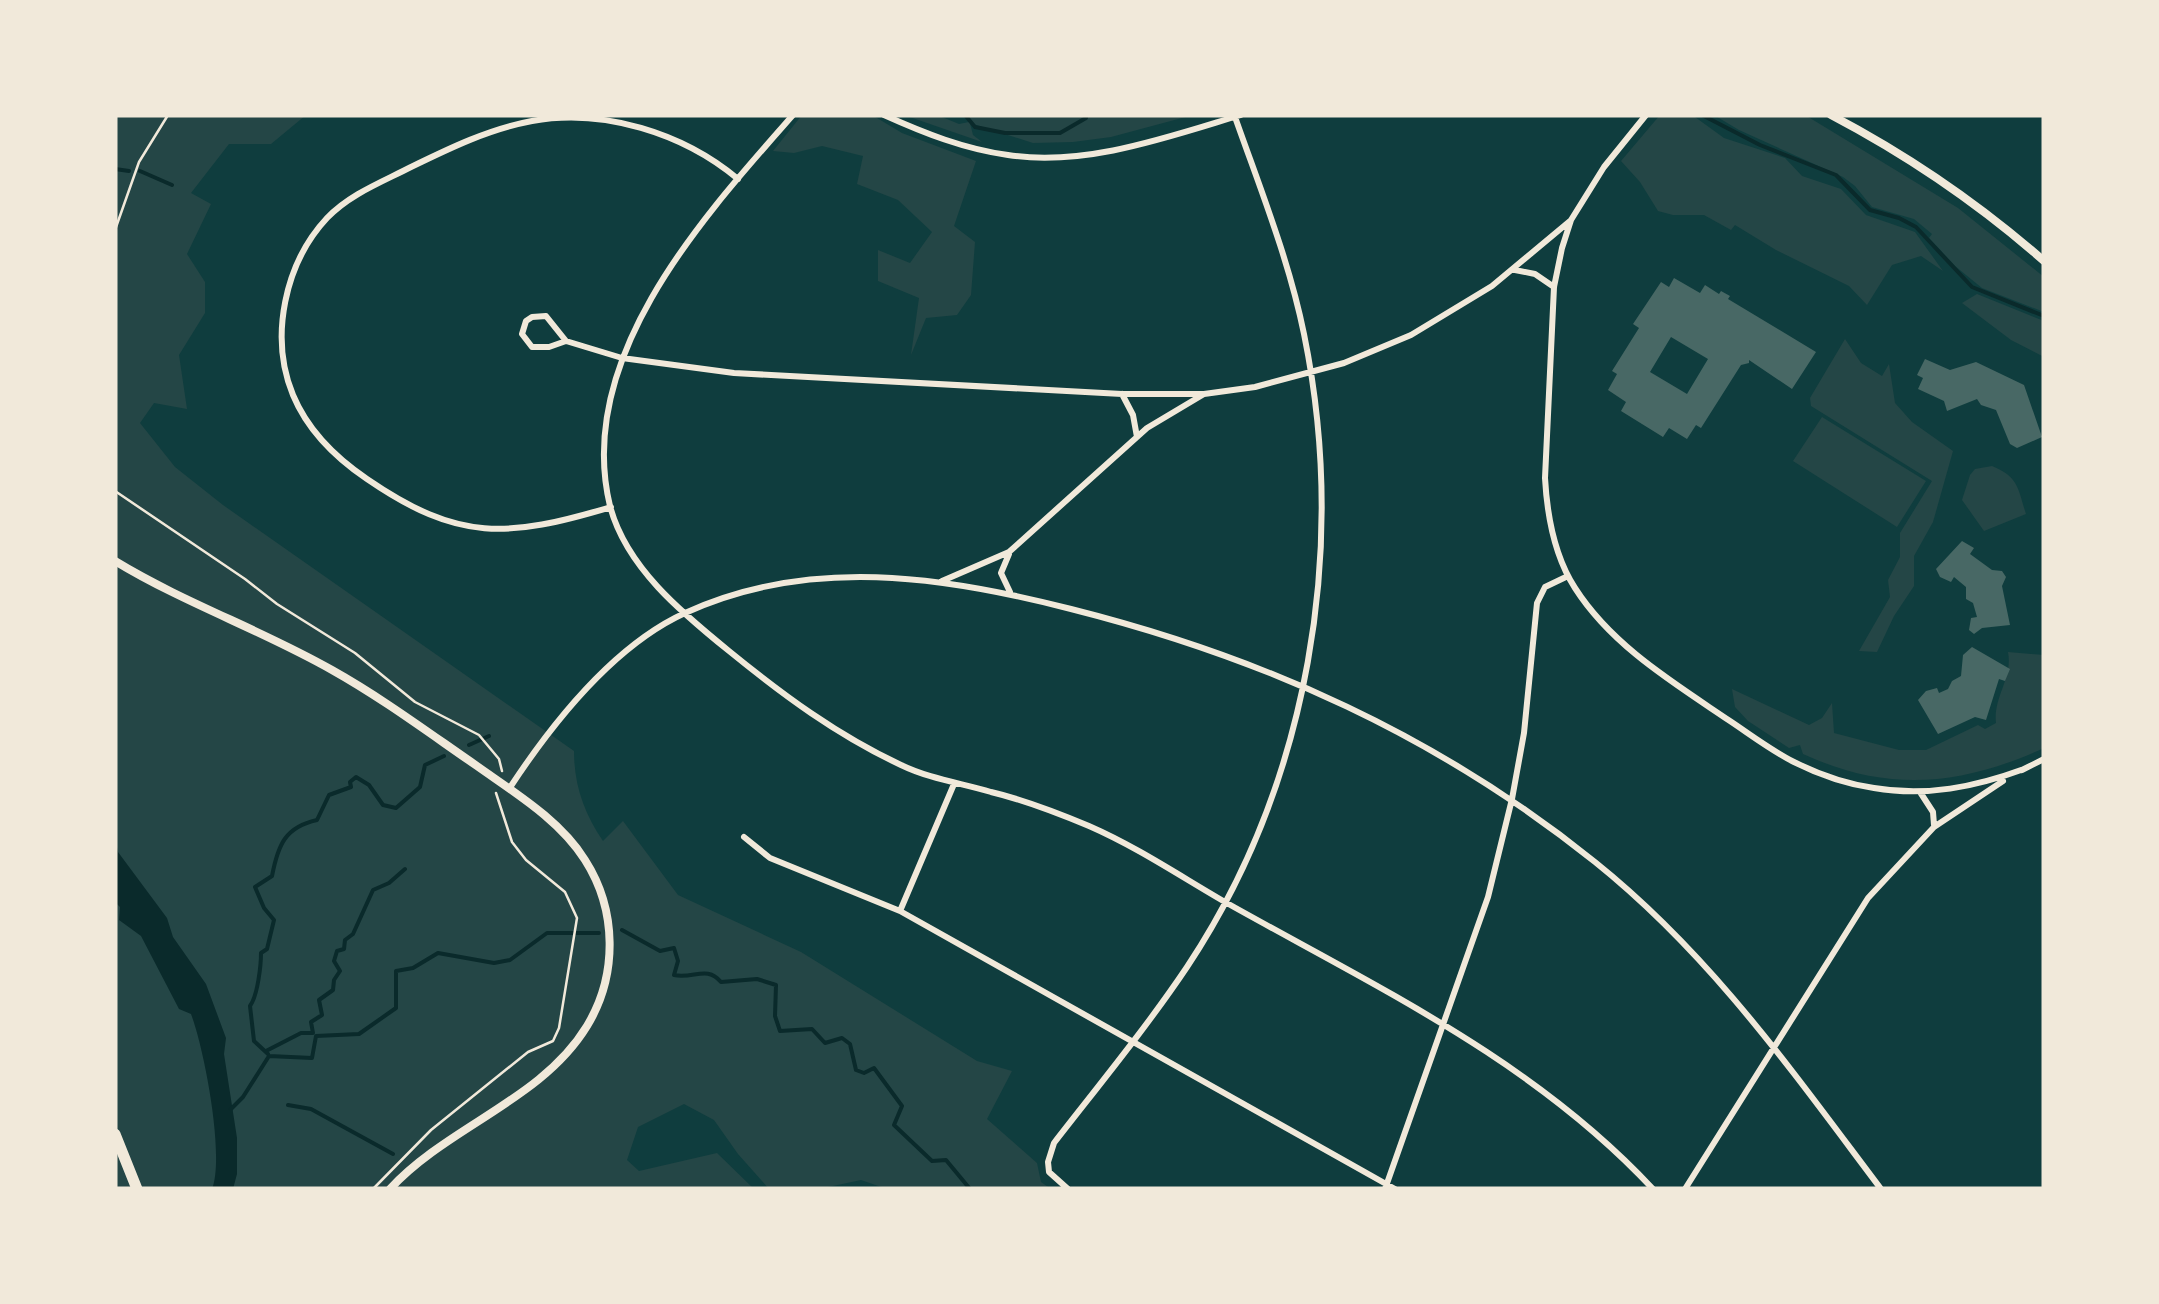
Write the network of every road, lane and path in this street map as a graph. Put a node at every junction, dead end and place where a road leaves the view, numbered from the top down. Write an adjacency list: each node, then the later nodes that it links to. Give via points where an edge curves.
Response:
1 (168, 115): 9 (path, via 139,162)
2 (793, 115): 7 (street)
3 (884, 115): 6 (street, via 932,137 1040,157 1130,146)
4 (1644, 115): 8 (street)
5 (1831, 115): 10 (street, via 1918,163)
6 (1238, 116): 15 (street, via 1289,273)
7 (738, 179): 14 (street, via 671,265); 20 (street, via 677,141 633,125 531,121 454,146 356,195 308,242 291,279 281,338 293,397 311,427 353,469 436,520 473,529 554,524)
8 (1571, 220): 11 (street); 12 (street)
9 (115, 230)
10 (2044, 261)
11 (1514, 270): 12 (street); 15 (street, via 1410,335)
12 (1554, 287): 23 (street, via 1545,478)
13 (566, 340): 13 (street, via 546,316 532,317 522,328 532,347); 14 (street)
14 (622, 358): 16 (street, via 734,373); 20 (street, via 603,440)
15 (1310, 372): 17 (street); 27 (street, via 1322,535)
16 (1122, 394): 17 (street); 18 (street)
17 (1204, 394): 18 (street)
18 (1137, 438): 21 (street)
19 (115, 491): 30 (path, via 355,653 415,702 479,735 502,764)
20 (610, 508): 26 (street, via 641,566)
21 (1009, 552): 24 (street); 25 (street, via 1001,573)
22 (115, 561): 33 (street, via 331,669)
23 (1568, 576): 34 (street, via 1628,649 1791,761 1832,779); 35 (street, via 1545,587 1537,603)
24 (940, 582): 25 (street); 26 (street, via 792,580)
25 (1011, 594): 27 (street, via 1161,632)
26 (683, 614): 31 (street, via 836,732); 33 (street, via 614,662 561,715)
27 (1305, 685): 35 (street); 38 (street, via 1276,784)
28 (2044, 760): 29 (street)
29 (2024, 769): 34 (street, via 1986,783); 36 (street)
30 (501, 775)
31 (954, 784): 38 (street, via 1090,826); 39 (street)
32 (497, 788): 46 (path, via 512,842 570,898 578,928 562,1018 553,1041 528,1052 431,1130)
33 (509, 789): 47 (street, via 560,829 596,880 610,935 603,990 560,1060)
34 (1919, 791): 36 (street)
35 (1512, 800): 40 (street, via 1488,897); 42 (street, via 1652,912)
36 (1934, 826): 42 (street, via 1868,898)
37 (744, 837): 39 (street, via 770,858)
38 (1225, 902): 40 (street); 41 (street)
39 (900, 911): 41 (street)
40 (1444, 1023): 44 (street); 49 (street, via 1556,1098)
41 (1133, 1042): 44 (street); 48 (street, via 1054,1143 1048,1172)
42 (1775, 1045): 50 (street); 51 (street)
43 (115, 1134): 45 (highway)
44 (1389, 1188)
45 (138, 1189)
46 (373, 1189)
47 (390, 1189)
48 (1068, 1189)
49 (1653, 1189)
50 (1685, 1189)
51 (1881, 1189)

